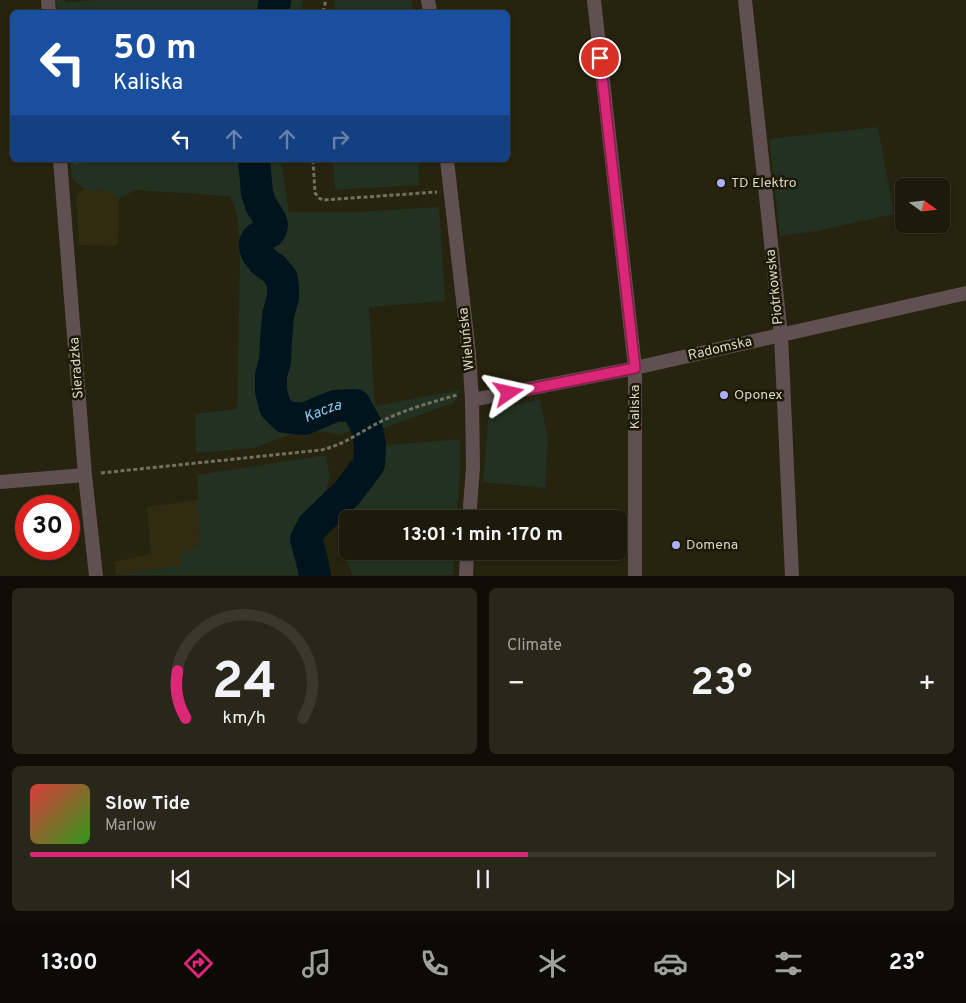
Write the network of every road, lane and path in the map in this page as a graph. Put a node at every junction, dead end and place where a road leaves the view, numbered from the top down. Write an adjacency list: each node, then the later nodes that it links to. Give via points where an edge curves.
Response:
1 (594, 0): 9 (street, Kaliska)
2 (745, 0): 8 (street, Piotrkowska)
3 (60, 162): 11 (street, Sieradzka)
4 (313, 162): 6 (path, via 315,193 323,200)
5 (447, 162): 6 (street, Wieluńska)
6 (450, 192): 10 (street, Wieluńska)
7 (966, 293): 8 (street, Radomska)
8 (781, 336): 9 (street, Radomska); 18 (street, Piotrkowska)
9 (635, 368): 10 (street, Radomska); 17 (street, Kaliska)
10 (472, 400): 11 (path, via 461,402 461,394 427,404 321,450); 13 (street, Wieluńska)
11 (85, 475): 12 (street); 15 (street, Sieradzka)
12 (0, 482)
13 (470, 510)
14 (467, 560): 16 (street)
15 (96, 576)
16 (466, 576)
17 (635, 576)
18 (792, 576)

